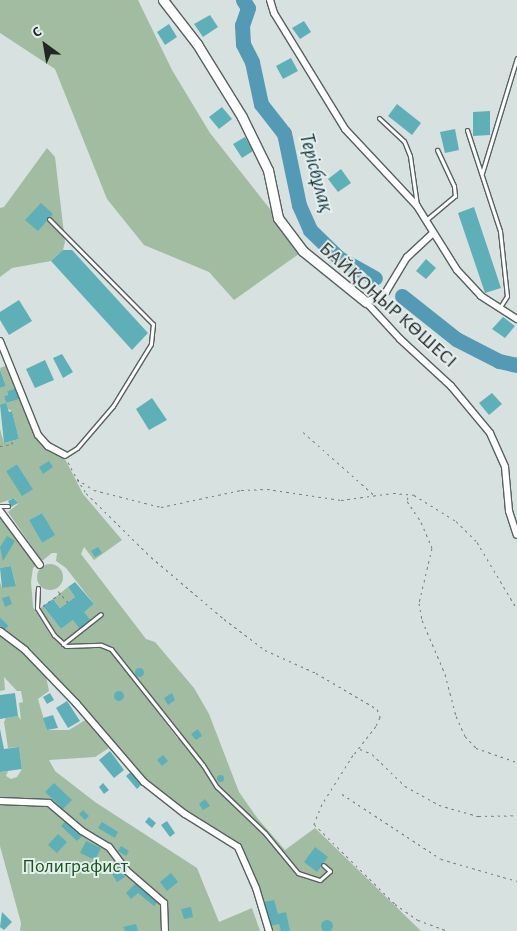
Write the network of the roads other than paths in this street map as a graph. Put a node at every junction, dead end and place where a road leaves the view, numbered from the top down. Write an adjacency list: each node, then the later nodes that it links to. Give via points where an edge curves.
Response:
1 (163, 0): 12 (street, БАЙҚОҢЫР КӨШЕСІ, via 197,44 242,117 268,170 278,218 303,251)
2 (270, 0): 8 (street, via 274,13 346,129)
3 (517, 58): 7 (lane)
4 (379, 118): 8 (lane, via 404,141 410,156)
5 (468, 130): 7 (lane)
6 (437, 150): 10 (lane, via 454,186 455,196)
7 (482, 173): 13 (lane, via 500,231 505,269 507,296)
8 (417, 206): 10 (street)
9 (48, 219): 16 (lane, via 153,324 151,344 113,406 77,448)
10 (425, 221): 11 (street)
11 (432, 234): 12 (street, via 408,257 386,292); 13 (street, via 457,270 481,296)
12 (366, 302): 20 (street, БАЙҚОҢЫР КӨШЕСІ, via 451,386 490,433 505,467 509,510)
13 (499, 307): 14 (street)
14 (517, 319)
15 (0, 341): 16 (street, via 38,435 48,446)
16 (65, 455)
17 (0, 506): 18 (lane)
18 (8, 506)
19 (0, 511): 21 (street)
20 (517, 535)
21 (40, 565)
22 (38, 588): 25 (lane, via 38,610)
23 (101, 614): 25 (lane)
24 (0, 631): 29 (street, via 25,650 76,702 144,782 185,814 238,847 256,888)
25 (63, 644): 27 (lane, via 101,645 111,649 217,787 265,833 298,873 320,880 330,871)
26 (0, 801): 28 (street, via 49,803 82,831 109,847 127,871 164,903)
27 (323, 865)
28 (165, 931)
29 (269, 931)

